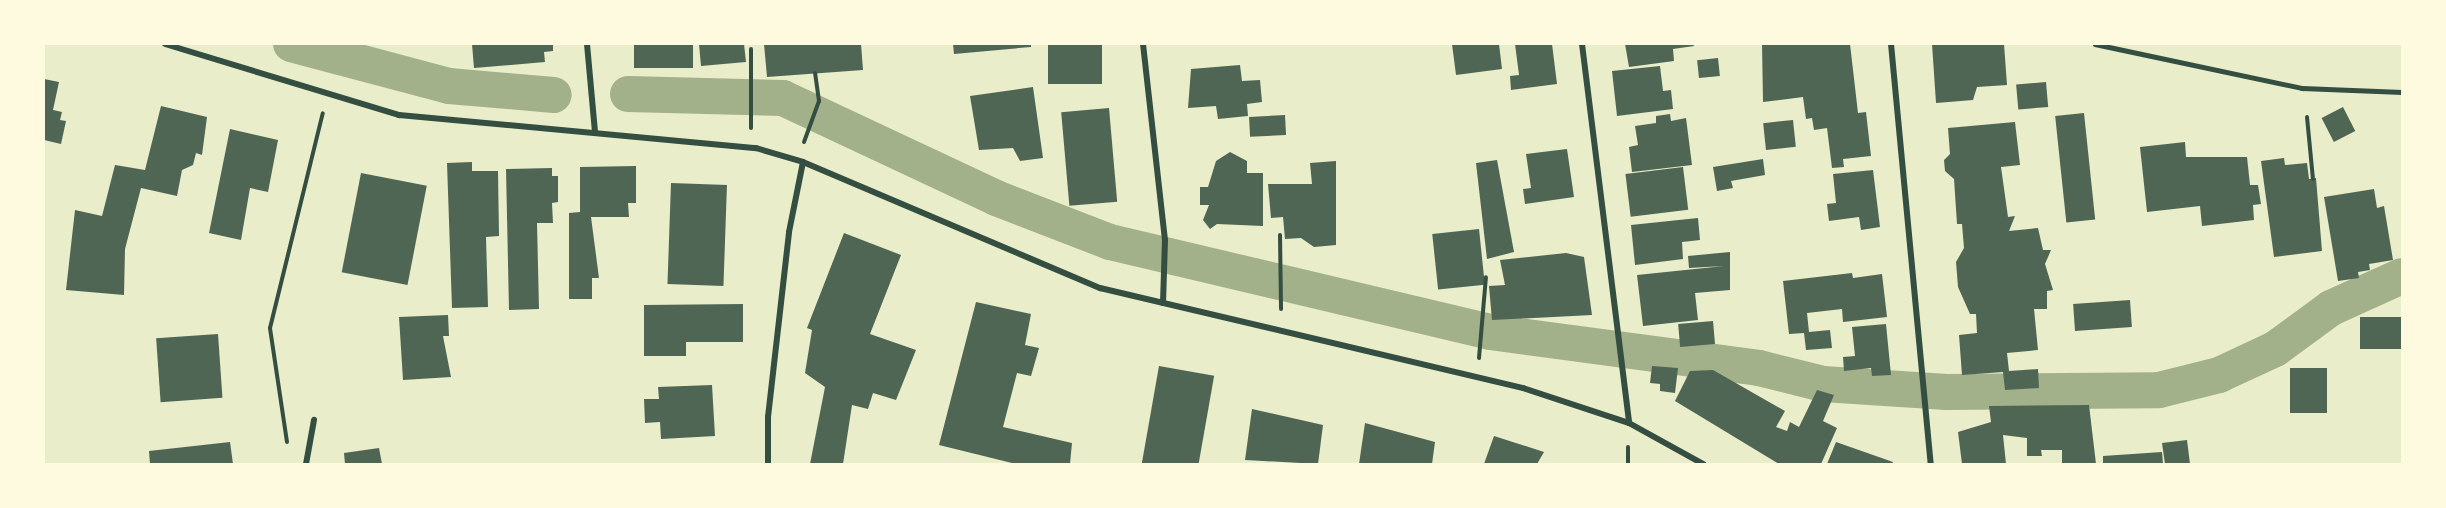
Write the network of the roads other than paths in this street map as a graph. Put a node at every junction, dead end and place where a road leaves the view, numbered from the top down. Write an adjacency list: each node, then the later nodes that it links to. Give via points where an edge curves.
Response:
1 (165, 44): 8 (street, via 399,115)
2 (587, 44): 8 (street)
3 (1143, 44): 10 (street, via 1165,240)
4 (1582, 44): 12 (street)
5 (1890, 44): 16 (street)
6 (2095, 44): 7 (lane, via 2302,88)
7 (2403, 92)
8 (595, 132): 9 (street, via 751,147)
9 (803, 162): 10 (street, via 1037,265); 14 (street, via 786,255)
10 (1163, 303): 12 (street, via 1523,388)
11 (314, 420): 13 (street)
12 (1629, 423): 15 (street)
13 (306, 465)
14 (768, 465)
15 (1703, 465)
16 (1931, 465)

